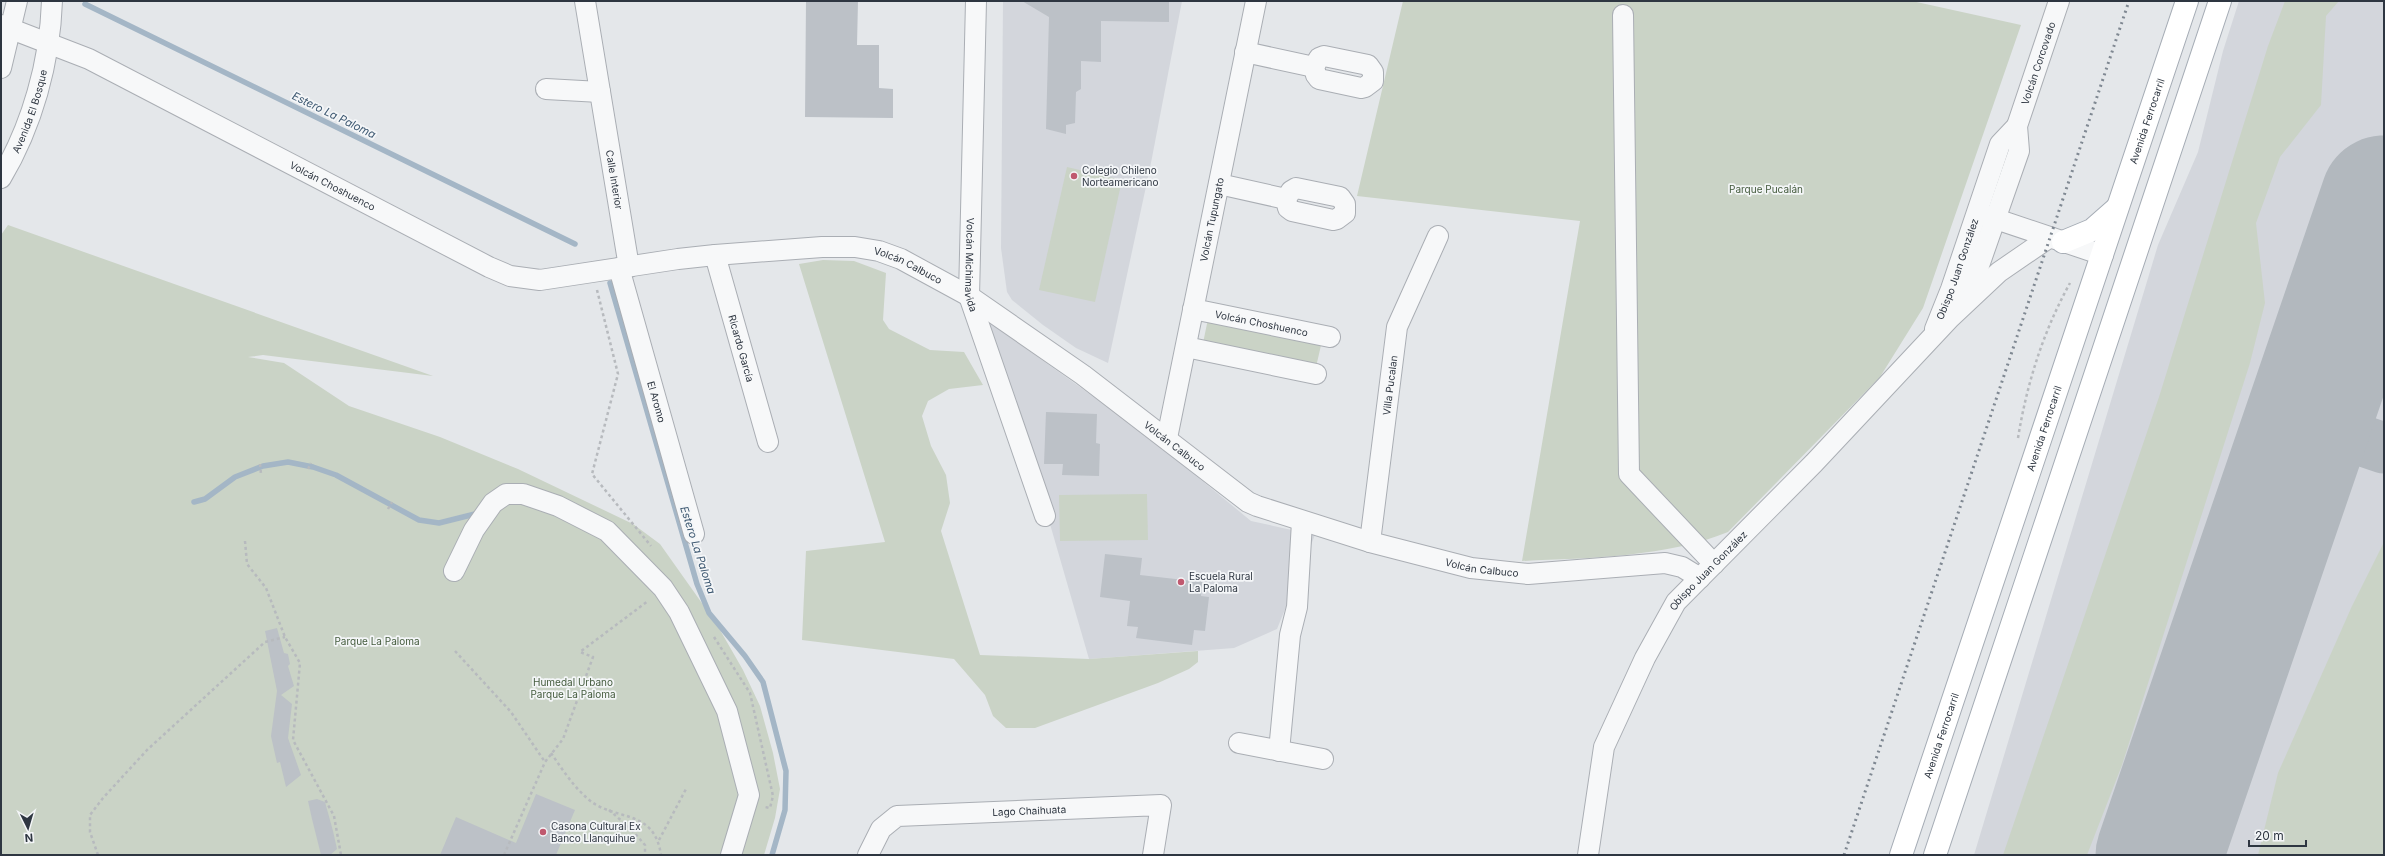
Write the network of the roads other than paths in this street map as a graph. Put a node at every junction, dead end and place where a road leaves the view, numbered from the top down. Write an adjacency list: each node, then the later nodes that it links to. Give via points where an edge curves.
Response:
1 (17, 1): 10 (street)
2 (52, 1): 11 (street, Avenida El Bosque)
3 (585, 1): 16 (street, Calle Interior)
4 (976, 1): 31 (street, Volcán Michimavida)
5 (1256, 1): 12 (street, Volcán Tupungato)
6 (2059, 1): 17 (street, Volcán Corcovado)
7 (2187, 1): 21 (main road, Avenida Ferrocarril)
8 (2220, 1): 29 (main road)
9 (1623, 16): 44 (street, via 1629,474)
10 (6, 26): 11 (street, Volcán Choshuenco); 14 (street)
11 (49, 42): 18 (street, Avenida El Bosque, via 35,97); 30 (street, Volcán Choshuenco, via 89,59 494,270 523,279 540,280)
12 (1245, 52): 13 (street); 19 (street, Volcán Tupungato)
13 (1314, 67)
14 (1, 68)
15 (546, 89): 16 (street)
16 (600, 92): 30 (street, Calle Interior)
17 (2017, 126): 22 (street, Volcán Corcovado, via 2000,144); 23 (street, Volcán Corcovado, via 2019,151)
18 (3, 168)
19 (1218, 184): 20 (street); 33 (street, Volcán Tupungato)
20 (1286, 199)
21 (2119, 206): 25 (main road, via 2092,230); 27 (main road, Avenida Ferrocarril)
22 (1977, 213): 23 (street, Obispo Juan González); 35 (street, Obispo Juan González, via 1940,317)
23 (1996, 219): 25 (street, Obispo Juan González); 32 (street, Obispo Juan González)
24 (1438, 236): 43 (street, Villa Pucalan, via 1397,327)
25 (2057, 239): 27 (street, Obispo Juan González); 32 (street, Obispo Juan González, via 2010,264)
26 (715, 255): 28 (street, Volcán Calbuco); 31 (street, Volcán Calbuco, via 822,247 866,248 901,259); 39 (street, Ricardo García)
27 (2103, 255): 29 (main road); 54 (main road, Avenida Ferrocarril)
28 (678, 259): 30 (street, Volcán Choshuenco)
29 (2133, 265): 55 (main road)
30 (624, 268): 42 (street, El Aromo)
31 (969, 296): 38 (street, Volcán Calbuco, via 1083,375); 40 (street, Volcán Michimavida)
32 (1964, 304): 35 (street, Obispo Juan González)
33 (1193, 309): 34 (street, Volcán Choshuenco); 36 (street, Volcán Tupungato)
34 (1330, 337)
35 (1928, 343): 44 (street, Obispo Juan González)
36 (1186, 347): 37 (street); 38 (street, Volcán Tupungato)
37 (1316, 374)
38 (1167, 438): 41 (street, Volcán Calbuco, via 1248,502)
39 (768, 442)
40 (1045, 516)
41 (1302, 522): 43 (street, Volcán Calbuco); 48 (street, via 1297,607 1290,635)
42 (694, 534)
43 (1370, 542): 46 (street, Volcán Calbuco, via 1471,568 1512,573 1664,563 1682,567)
44 (1714, 564): 46 (street, Obispo Juan González)
45 (454, 571): 50 (street, via 474,530 493,503 506,494 523,494 558,506 607,531 663,588 680,612 727,711 749,795)
46 (1700, 578): 53 (street, Obispo Juan González, via 1681,597 1668,616 1645,658 1604,747)
47 (1238, 744): 48 (street)
48 (1279, 751): 49 (street)
49 (1323, 759)
50 (731, 855)
51 (868, 855): 52 (street, Lago Chaihuata, via 881,829 897,816 1161,805)
52 (1153, 855)
53 (1588, 855)
54 (1901, 855)
55 (1935, 855)

